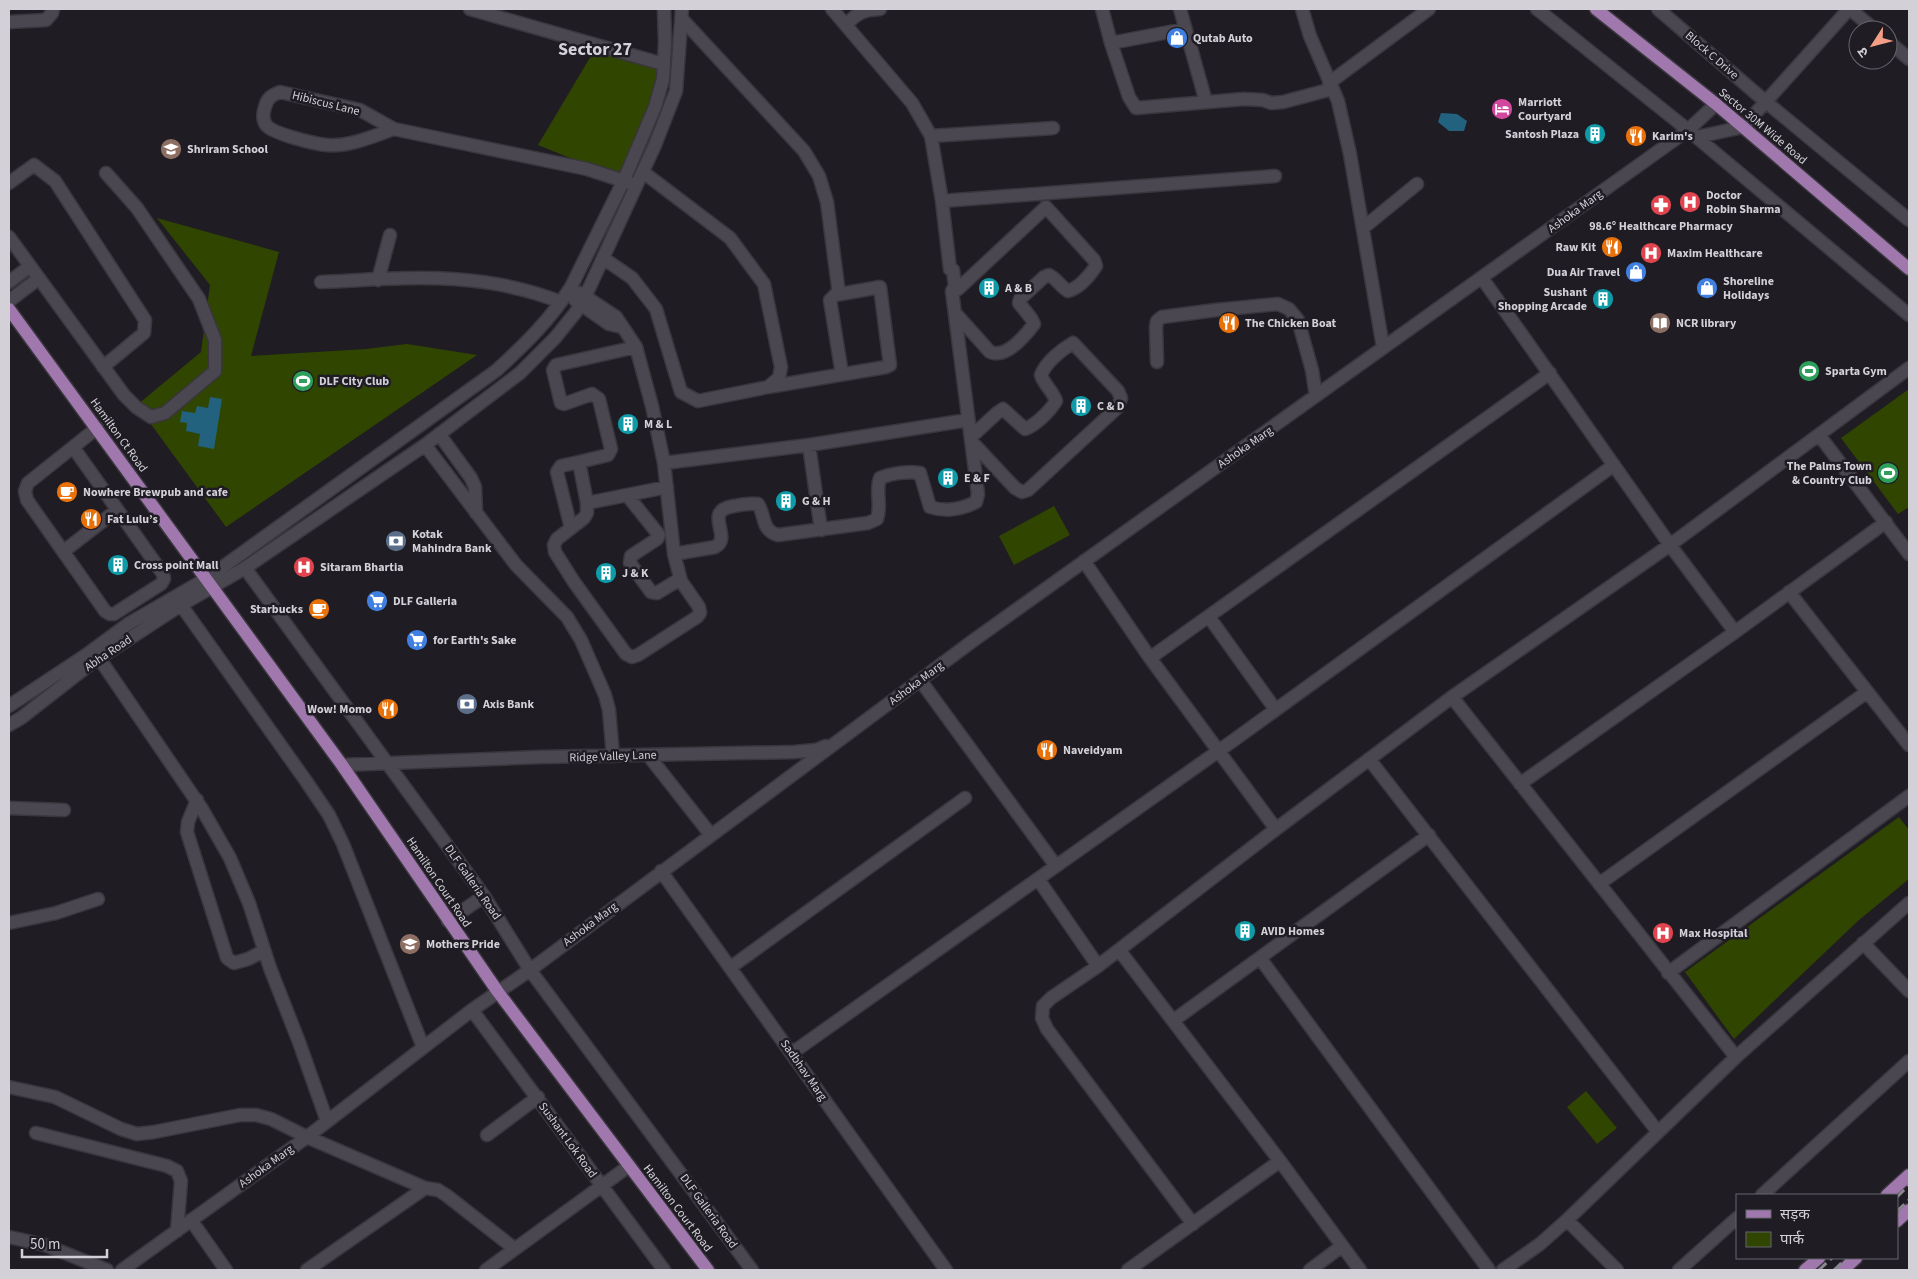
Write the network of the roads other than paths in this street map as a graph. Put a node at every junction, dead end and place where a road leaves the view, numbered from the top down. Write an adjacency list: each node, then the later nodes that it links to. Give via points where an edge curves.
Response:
1 (53, 9): 17 (street, via 46,20)
2 (470, 9): 23 (street)
3 (664, 9): 23 (street)
4 (832, 9): 18 (street)
5 (880, 9): 18 (street, via 856,14)
6 (1102, 9): 20 (street)
7 (1180, 9): 19 (street)
8 (1302, 9): 24 (street)
9 (1429, 9): 24 (street)
10 (1537, 9): 31 (street)
11 (1596, 9): 27 (main road, Sector 30M Wide Road)
12 (1658, 9): 14 (street, Block C Drive)
13 (1849, 9): 16 (street); 26 (street)
14 (1672, 13): 26 (street, Block C Drive)
15 (682, 14): 33 (street, via 676,91); 55 (street, via 804,151 827,202)
16 (1863, 20)
17 (9, 22)
18 (847, 24): 32 (street, via 912,103)
19 (1185, 29): 20 (street); 25 (street)
20 (1111, 43): 25 (street, via 1136,108)
21 (1898, 50): 22 (street)
22 (1909, 59)
23 (663, 64): 36 (street, via 663,79 655,107)
24 (1331, 86): 25 (street, via 1283,102 1244,99); 42 (street, via 1338,101 1350,154)
25 (1206, 102)
26 (1766, 102): 28 (street); 41 (street, Block C Drive)
27 (1716, 104): 28 (main road, Sector 30M Wide Road); 31 (street, Ashoka Marg)
28 (1743, 127): 31 (street); 47 (main road, Sector 30M Wide Road)
29 (1053, 128): 32 (street)
30 (394, 130): 30 (street, Hibiscus Lane, via 342,145 326,145 273,131 265,124 263,115 266,102 280,92 360,110); 36 (street, Hibiscus Lane)
31 (1693, 134): 48 (street, Ashoka Marg); 60 (street)
32 (931, 136): 40 (street)
33 (643, 172): 39 (street); 68 (street, via 730,238 764,284 781,367 779,378)
34 (106, 173): 64 (street, via 137,208 199,299 215,340 215,371 165,413 152,417 124,395)
35 (1275, 176): 40 (street)
36 (624, 180): 39 (street, Hibiscus Lane); 54 (street)
37 (9, 183): 64 (street, via 34,165 55,180 145,320 144,333)
38 (1417, 184): 42 (street)
39 (637, 186): 45 (street)
40 (942, 201): 53 (street, via 950,269 946,271 948,288)
41 (1909, 220)
42 (1363, 228): 62 (street)
43 (390, 235): 50 (street)
44 (9, 237): 46 (street)
45 (603, 258): 56 (street); 68 (street, via 632,278 656,309 681,392 698,401)
46 (30, 267): 49 (street); 51 (street)
47 (1909, 269)
48 (1482, 278): 62 (street, Ashoka Marg); 66 (street)
49 (38, 279): 57 (street); 64 (street)
50 (378, 280): 52 (street); 54 (street, via 472,279 541,294)
51 (9, 282)
52 (321, 282)
53 (952, 291): 59 (street); 59 (street, via 958,289 1046,206 1096,266 1073,290 1068,291 1049,275 1020,298 1019,303 1034,324 1004,353 996,355 990,352)
54 (566, 294): 56 (street); 96 (street, via 538,331 497,370)
55 (839, 294): 67 (street, via 830,300); 67 (street, via 881,289 890,365)
56 (583, 300): 61 (street, via 616,317); 72 (street, via 555,338 520,373)
57 (9, 301)
58 (9, 309): 71 (main road, Hamilton Ct Road)
59 (956, 314): 70 (street)
60 (1909, 315)
61 (636, 347): 78 (street, via 554,367 561,403 592,394 599,399 610,453); 79 (street)
62 (1383, 347): 69 (street, Ashoka Marg)
63 (1158, 362): 69 (street, via 1156,327 1162,317 1278,304 1289,309 1298,320)
64 (103, 367)
65 (1909, 368): 73 (street)
66 (1550, 373): 80 (street); 100 (street)
67 (842, 374): 68 (street)
68 (768, 387)
69 (1316, 396): 93 (street, Ashoka Marg)
70 (968, 420): 74 (street); 76 (street)
71 (97, 428): 77 (street); 96 (main road, Hamilton Ct Road)
72 (439, 434): 75 (street); 85 (street, via 471,478 475,487)
73 (1819, 435): 86 (street); 89 (street)
74 (971, 439): 74 (street, via 1003,409 1025,429 1053,406 1056,401 1054,394 1041,375 1044,368 1073,343 1121,398 1118,407 1022,492); 88 (street, via 978,494 976,502 966,507 940,510 930,507 920,473 886,475 880,478 877,487 880,509 877,519)
75 (425, 445): 85 (street); 94 (street)
76 (809, 445): 79 (street); 88 (street)
77 (73, 447): 84 (street); 90 (street, via 28,483 25,491 27,500)
78 (578, 462): 83 (street); 87 (street, via 561,466 557,472)
79 (664, 462): 81 (street)
80 (1614, 465): 89 (street); 109 (street)
81 (666, 488): 82 (street); 91 (street)
82 (627, 495): 83 (street); 95 (street, via 658,535 657,539 636,552 630,563 651,592 657,593)
83 (587, 502): 87 (street, via 587,513)
84 (118, 510): 90 (street); 99 (street, via 164,579)
85 (476, 513): 115 (street, via 516,566 567,617 581,640 605,695)
86 (1886, 522): 92 (street); 97 (street)
87 (571, 528): 95 (street, via 557,540 554,545 556,552 599,618 626,654 632,657 700,613 699,606)
88 (821, 530): 91 (street, via 778,535 770,533 765,526 758,504 724,507 718,519 722,541 719,545)
89 (1670, 545): 102 (street); 107 (street)
90 (64, 551): 99 (street, via 105,611 110,614)
91 (674, 554): 95 (street)
92 (1909, 554)
93 (1084, 561): 104 (street); 105 (street, Ashoka Marg)
94 (245, 568): 96 (street); 117 (street, DLF Galleria Road)
95 (680, 579)
96 (209, 584): 98 (street, Abha Road); 101 (street, Abha Road); 118 (main road, Hamilton Court Road)
97 (1789, 592): 102 (street); 106 (street)
98 (181, 606): 103 (street, Abha Road); 149 (street, via 332,821)
99 (119, 610): 101 (street)
100 (1209, 617): 104 (street); 109 (street)
101 (128, 624): 108 (street, Abha Road, via 86,656)
102 (1735, 632): 119 (street)
103 (99, 658): 110 (street, Abha Road); 122 (street)
104 (1150, 658): 113 (street)
105 (920, 680): 111 (street, Ashoka Marg); 128 (street)
106 (1867, 692): 112 (street); 131 (street)
107 (1452, 697): 116 (street); 119 (street)
108 (9, 706)
109 (1275, 709): 113 (street)
110 (9, 725)
111 (836, 743): 114 (street, Ridge Valley Lane, via 816,750 794,752); 126 (street, Ashoka Marg)
112 (1909, 745)
113 (1217, 751): 125 (street); 128 (street)
114 (648, 754): 115 (street, Ridge Valley Lane); 126 (street)
115 (613, 756): 117 (street, Ridge Valley Lane)
116 (1369, 759): 125 (street); 127 (street)
117 (389, 764): 118 (street, Ridge Valley Lane); 132 (street, DLF Galleria Road)
118 (342, 765): 135 (main road, Hamilton Court Road)
119 (1520, 784): 131 (street)
120 (1909, 796): 144 (street)
121 (965, 798): 142 (street)
122 (197, 800): 138 (street, via 230,858); 138 (street, via 187,832 227,958 234,963)
123 (9, 808): 124 (street)
124 (64, 810)
125 (1276, 829): 139 (street)
126 (711, 835): 129 (street, Ashoka Marg)
127 (1429, 835): 140 (street); 156 (street)
128 (1056, 866): 130 (street)
129 (662, 871): 142 (street, Sadbhav Marg); 143 (street, Ashoka Marg)
130 (1038, 879): 141 (street); 150 (street)
131 (1599, 884): 144 (street)
132 (484, 896): 135 (street); 143 (street, DLF Galleria Road)
133 (98, 899): 136 (street, via 56,913)
134 (1909, 903): 137 (street)
135 (448, 922): 146 (main road, Hamilton Court Road)
136 (9, 923)
137 (1863, 943): 145 (street); 151 (street)
138 (264, 950): 155 (street)
139 (1119, 950): 141 (street); 148 (street)
140 (1260, 958): 148 (street); 191 (street)
141 (1098, 966): 172 (street, via 1051,998 1043,1006 1042,1018)
142 (731, 967): 150 (street, Sadbhav Marg)
143 (530, 970): 146 (street, Ashoka Marg); 186 (street, DLF Galleria Road)
144 (1668, 973): 151 (street)
145 (1909, 991)
146 (498, 992): 147 (street, Ashoka Marg); 161 (main road, Hamilton Court Road)
147 (472, 1010): 149 (street, Ashoka Marg); 154 (street, Sushant Lok Road)
148 (1174, 1020): 160 (street)
149 (424, 1047): 155 (street, Ashoka Marg)
150 (792, 1053): 187 (street, Sadbhav Marg)
151 (1736, 1057): 156 (street)
152 (1909, 1061): 165 (street)
153 (9, 1087): 159 (street, via 55,1097 137,1134 240,1115 256,1115)
154 (538, 1097): 158 (street); 163 (street, Sushant Lok Road)
155 (327, 1121): 159 (street, Ashoka Marg)
156 (1658, 1132): 170 (street)
157 (36, 1133): 173 (street, via 177,1171 182,1181)
158 (487, 1135)
159 (307, 1137): 164 (street); 169 (street, Ashoka Marg)
160 (1280, 1161): 172 (street); 175 (street)
161 (629, 1166): 163 (street); 185 (main road, Hamilton Court Road)
162 (1909, 1175): 166 (main road)
163 (602, 1186): 176 (street); 184 (street, Sushant Lok Road)
164 (425, 1188): 176 (street, via 446,1195); 182 (street)
165 (1763, 1194)
166 (1888, 1194)
167 (1909, 1210): 171 (main road)
168 (1736, 1219): 194 (street)
169 (191, 1220): 173 (street, Ashoka Marg); 181 (street)
170 (1567, 1220): 192 (street); 193 (street)
171 (1898, 1220)
172 (1193, 1224): 188 (street)
173 (177, 1231): 180 (street, Ashoka Marg)
174 (9, 1237): 179 (street, via 45,1246)
175 (1342, 1246): 189 (street); 190 (street)
176 (515, 1249): 183 (street)
177 (1818, 1259): 195 (main road)
178 (1855, 1259): 196 (main road)
179 (107, 1270)
180 (122, 1270)
181 (226, 1270)
182 (307, 1270)
183 (486, 1270)
184 (664, 1270)
185 (708, 1270)
186 (752, 1270)
187 (946, 1270)
188 (1128, 1270)
189 (1310, 1270)
190 (1360, 1270)
191 (1489, 1270)
192 (1503, 1270)
193 (1617, 1270)
194 (1679, 1270)
195 (1805, 1270)
196 (1842, 1270)

